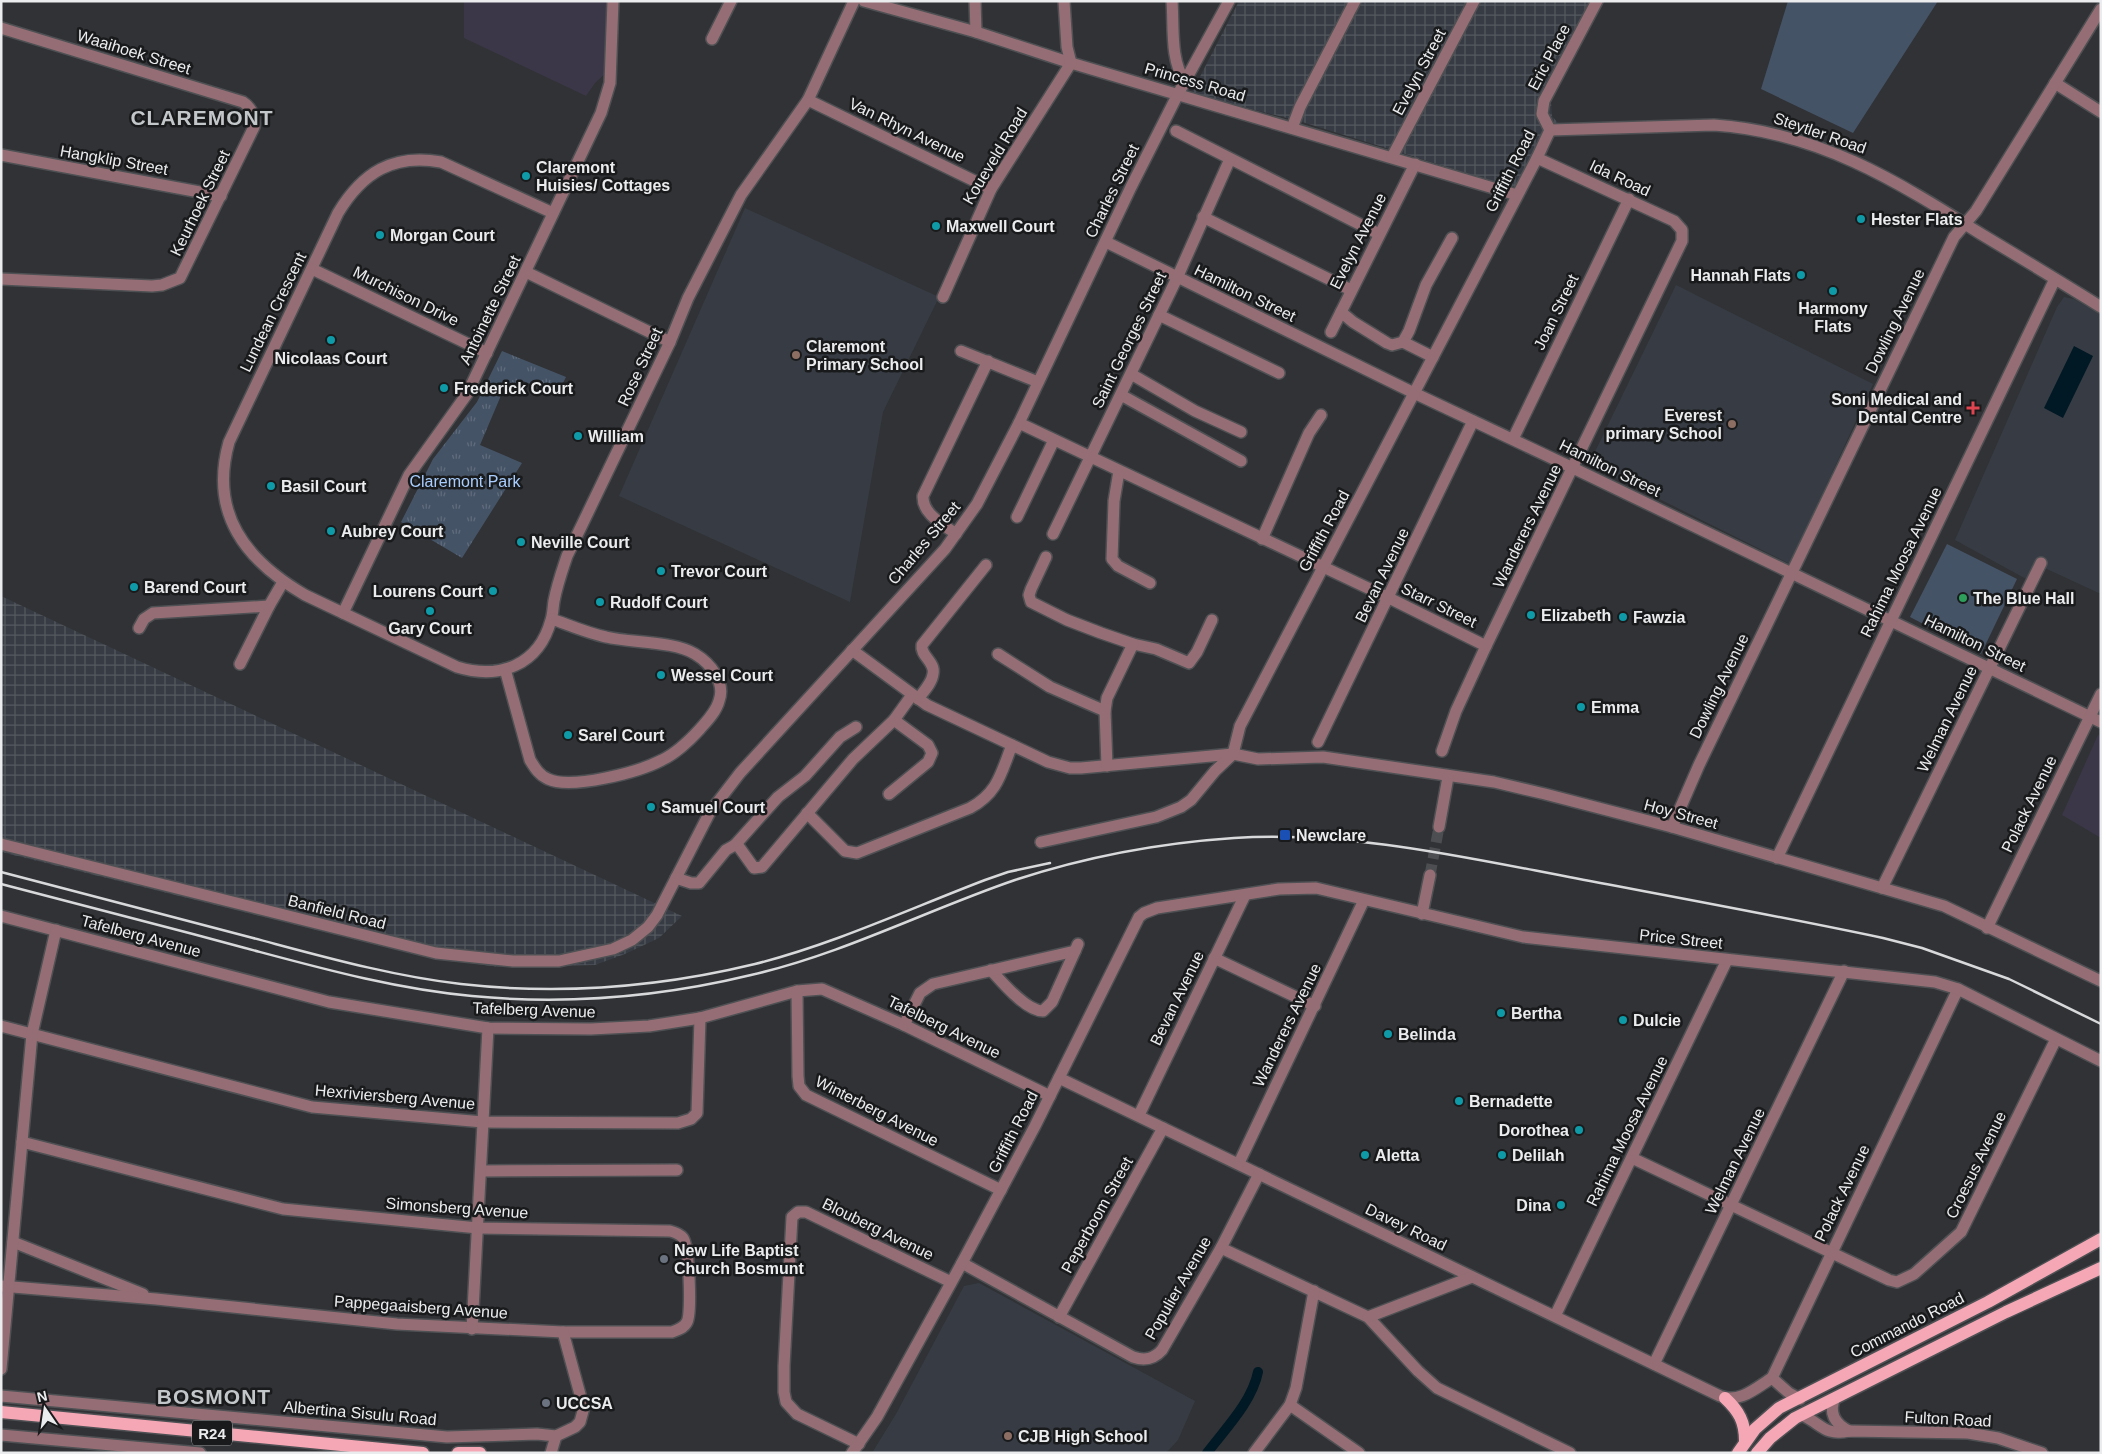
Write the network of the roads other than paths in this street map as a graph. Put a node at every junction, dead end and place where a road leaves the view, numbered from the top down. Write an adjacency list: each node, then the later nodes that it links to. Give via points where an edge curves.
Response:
1 (613, 1): 35 (street, Antoinette Street, via 612,60 606,100)
2 (731, 1): 15 (street)
3 (854, 1): 20 (street, Rose Street)
4 (864, 1): 14 (street, Princess Road)
5 (975, 1): 14 (street)
6 (1064, 1): 16 (street)
7 (1172, 1): 17 (street, via 1175,56)
8 (1229, 1): 17 (street, Charles Street)
9 (1355, 1): 23 (street)
10 (1474, 1): 27 (street, Evelyn Street)
11 (1597, 1): 24 (street, Eric Place, via 1544,102 1542,114)
12 (2101, 8): 18 (street, Dowling Avenue)
13 (1, 28): 22 (street, Waaihoek Street, via 242,102)
14 (976, 32): 16 (street, Princess Road)
15 (712, 39)
16 (1071, 63): 19 (street, Princess Road); 31 (street, Koueveld Road)
17 (1185, 82): 19 (street, Charles Street)
18 (2055, 83): 21 (street); 37 (street, Dowling Avenue)
19 (1178, 94): 23 (street, Princess Road); 41 (street, Charles Street)
20 (808, 100): 31 (street, Van Rhyn Avenue); 53 (street, Rose Street, via 741,195 688,298)
21 (2101, 112)
22 (253, 113): 33 (street, Keurhoek Street, via 254,127)
23 (1292, 128): 27 (street, Princess Road)
24 (1550, 130): 29 (street, Griffith Road); 37 (street, Steytler Road, via 1714,126 1771,133 1841,154 1867,166)
25 (1176, 131): 28 (street)
26 (1, 155): 33 (street, Hangklip Street)
27 (1392, 157): 30 (street, Princess Road)
28 (1230, 158): 36 (street, Saint Georges Street); 38 (street)
29 (1537, 158): 32 (street, Griffith Road); 34 (street, Ida Road)
30 (1415, 164): 32 (street, Princess Road); 38 (street, Evelyn Avenue)
31 (991, 189): 48 (street, Koueveld Road)
32 (1516, 195): 57 (street, Griffith Road)
33 (221, 196): 45 (street, Keurhoek Street, via 183,275 176,281 152,286)
34 (1629, 199): 39 (street, Ida Road, via 1674,221); 68 (street, Joan Street)
35 (553, 213): 42 (street, Lundean Crescent, via 441,162 405,161 384,167 350,193); 43 (street, Antoinette Street)
36 (1203, 217): 44 (street, Saint Georges Street); 47 (street)
37 (1965, 224): 46 (street, Steytler Road); 82 (street, Dowling Avenue, via 1954,236 1930,283)
38 (1379, 234): 47 (street, Evelyn Avenue)
39 (1683, 235): 72 (street, Wanderers Avenue)
40 (1452, 238): 54 (street, via 1426,285)
41 (1106, 242): 44 (street, Hamilton Street); 61 (street, Charles Street)
42 (312, 268): 56 (street, Murchison Drive); 83 (street, Lundean Crescent, via 229,442 224,465 223,488 228,516 242,542)
43 (526, 272): 53 (street); 56 (street, Antoinette Street)
44 (1177, 278): 51 (street, Saint Georges Street); 62 (street, Hamilton Street)
45 (1, 279)
46 (2055, 279): 49 (street, Steytler Road); 90 (street, Rahima Moosa Avenue)
47 (1351, 290): 50 (street, Evelyn Avenue)
48 (943, 297)
49 (2101, 307)
50 (1341, 312): 52 (street, Evelyn Avenue); 54 (street, via 1387,343)
51 (1159, 315): 59 (street); 60 (street, Saint Georges Street)
52 (1331, 332)
53 (670, 342): 88 (street, Rose Street, via 567,556 560,574)
54 (1403, 342): 57 (street)
55 (961, 351): 58 (street)
56 (487, 353): 87 (street, Antoinette Street, via 458,408 409,475)
57 (1433, 357): 62 (street, Griffith Road)
58 (988, 361): 61 (street); 75 (street, via 923,496 928,512)
59 (1279, 373)
60 (1131, 374): 63 (street, Saint Georges Street); 67 (street, via 1195,411)
61 (1038, 382): 66 (street, Charles Street)
62 (1414, 393): 65 (street, Hamilton Street); 81 (street, Griffith Road)
63 (1121, 395): 70 (street, Saint Georges Street); 71 (street)
64 (1321, 415): 77 (street, via 1309,433)
65 (1474, 421): 68 (street, Hamilton Street); 85 (street, Bevan Avenue)
66 (1019, 423): 69 (street, Starr Street); 75 (street, Charles Street, via 981,497)
67 (1241, 432)
68 (1513, 439): 72 (street, Hamilton Street)
69 (1054, 440): 70 (street, Starr Street); 74 (street)
70 (1091, 457): 73 (street, Starr Street); 76 (street, Saint Georges Street)
71 (1241, 461)
72 (1574, 468): 82 (street, Hamilton Street); 93 (street, Wanderers Avenue)
73 (1119, 471): 77 (street, Starr Street); 84 (street, via 1114,501 1112,559 1118,566)
74 (1017, 517)
75 (956, 534): 94 (street, Charles Street)
76 (1053, 534)
77 (1262, 539): 81 (street, Starr Street)
78 (1046, 557): 92 (street, via 1031,589 1031,602 1067,620)
79 (2041, 563): 97 (street, Welman Avenue)
80 (986, 565): 100 (street, via 922,645 934,675)
81 (1323, 568): 85 (street, Starr Street); 109 (street, Griffith Road, via 1240,726)
82 (1791, 573): 90 (street, Hamilton Street); 115 (street, Dowling Avenue, via 1698,765)
83 (283, 582): 86 (street); 87 (street, Lundean Crescent)
84 (1150, 583)
85 (1389, 598): 93 (street, Starr Street); 106 (street, Bevan Avenue)
86 (269, 606): 91 (street, via 153,613); 96 (street)
87 (342, 613): 98 (street, Rose Street, via 457,667 488,672)
88 (552, 619): 98 (street, Rose Street, via 530,657); 98 (street, via 605,637 678,647 693,653 712,669 717,678 721,694 719,702 691,739 662,760 590,780 560,783 547,779 530,760)
89 (1212, 620): 92 (street, via 1189,663 1156,649)
90 (1891, 621): 97 (street, Hamilton Street); 119 (street, Rahima Moosa Avenue)
91 (139, 628)
92 (1133, 644): 101 (street, via 1107,698)
93 (1486, 646): 108 (street, Wanderers Avenue, via 1456,711)
94 (852, 650): 100 (street, Hoy Street); 121 (street, Charles Street, via 720,798)
95 (998, 654): 101 (street, via 1050,687)
96 (240, 664)
97 (1990, 668): 102 (street, Hamilton Street); 122 (street, Welman Avenue)
98 (505, 669)
99 (2101, 694): 102 (street, Polack Avenue)
100 (915, 697): 103 (street); 107 (street, Hoy Street)
101 (1105, 711): 110 (street)
102 (2090, 717): 104 (street, Hamilton Street); 128 (street, Polack Avenue)
103 (894, 720): 112 (street, via 928,745 932,753 928,762); 113 (street, via 853,759)
104 (2101, 722)
105 (856, 727): 118 (street, via 840,737 806,776 778,797)
106 (1318, 742)
107 (1012, 745): 110 (street, Hoy Street, via 1060,766); 113 (street, via 996,784 986,798 970,808 857,853 845,851)
108 (1442, 751)
109 (1233, 754): 110 (street, Hoy Street); 111 (street, Hoy Street, via 1258,759 1323,757); 116 (street, via 1191,800 1170,812)
110 (1107, 766)
111 (1448, 776): 114 (street); 115 (street, Hoy Street, via 1506,785)
112 (889, 794)
113 (807, 813): 118 (street, via 759,869 754,868)
114 (1439, 827)
115 (1672, 828): 119 (street, Hoy Street)
116 (1041, 842)
117 (1, 844): 126 (street, Banfield Road, via 411,948 474,959 558,961 598,954 632,940)
118 (734, 845): 121 (street, via 698,883)
119 (1777, 858): 122 (street, Hoy Street)
120 (1430, 875): 125 (street)
121 (676, 878): 126 (street, Charles Street)
122 (1882, 888): 128 (street, Hoy Street, via 1944,906)
123 (1245, 895): 124 (street, Price Street, via 1304,887); 130 (street, Bevan Avenue); 145 (street, Griffith Road, via 1157,908 1144,913)
124 (1364, 900): 125 (street, Price Street); 137 (street, Wanderers Avenue)
125 (1422, 914): 131 (street, Price Street, via 1523,937)
126 (657, 915)
127 (1, 916): 129 (street, Tafelberg Avenue)
128 (1988, 928): 134 (street, Hoy Street)
129 (56, 930): 141 (street, Tafelberg Avenue, via 329,1002); 142 (street)
130 (1214, 958): 137 (street); 147 (street, Bevan Avenue)
131 (1727, 960): 133 (street, Price Street); 151 (street, Rahima Moosa Avenue)
132 (991, 970): 132 (street, via 1016,996 1034,1010 1043,1011 1052,1002 1077,947); 139 (street, via 925,988 916,998)
133 (1844, 972): 135 (street, Price Street, via 1926,981); 157 (street, Welman Avenue)
134 (2101, 981)
135 (1958, 989): 143 (street, Price Street); 162 (street, Polack Avenue)
136 (797, 991): 138 (street, Tafelberg Avenue); 139 (street, Tafelberg Avenue, via 814,988 831,991); 156 (street, Winterberg Avenue, via 798,1076 799,1086 806,1095)
137 (1314, 1006): 152 (street, Wanderers Avenue)
138 (700, 1018): 141 (street, Tafelberg Avenue, via 624,1028); 148 (street, Hexriviersberg Avenue, via 697,1112 686,1122)
139 (904, 1025): 146 (street, Tafelberg Avenue)
140 (1, 1026): 142 (street, Hexriviersberg Avenue)
141 (488, 1028): 148 (street)
142 (32, 1034): 148 (street, Hexriviersberg Avenue, via 312,1107); 150 (street)
143 (2056, 1039): 144 (street, Price Street); 162 (street, Croesus Avenue, via 1961,1232 1914,1274 1897,1282)
144 (2101, 1061)
145 (1059, 1078): 146 (street, Griffith Road); 147 (street, Davey Road)
146 (1050, 1096): 156 (street, Griffith Road)
147 (1139, 1116): 149 (street, Davey Road)
148 (483, 1122): 154 (street)
149 (1164, 1128): 152 (street, Davey Road); 172 (street, Peperboom Street)
150 (22, 1142): 158 (street, Simonsberg Avenue, via 283,1209); 160 (street)
151 (1632, 1158): 157 (street); 171 (street, Rahima Moosa Avenue)
152 (1239, 1163): 155 (street, Davey Road)
153 (677, 1170): 154 (street)
154 (481, 1171): 158 (street)
155 (1259, 1174): 161 (street, Populier Avenue); 165 (street, Davey Road)
156 (1002, 1190): 163 (street, Griffith Road)
157 (1731, 1206): 162 (street); 175 (street, Welman Avenue)
158 (478, 1228): 173 (street); 174 (street, Simonsberg Avenue, via 653,1230 670,1231 683,1237 688,1255 689,1313 682,1328 672,1332)
159 (2101, 1239): 180 (main road, Commando Road, via 2071,1253 2013,1289)
160 (13, 1242): 167 (street); 169 (street, Pappegaaisberg Avenue)
161 (1221, 1248): 168 (street); 172 (street, Populier Avenue, via 1162,1350 1152,1358 1140,1360 1133,1357)
162 (1831, 1253): 177 (street, Polack Avenue)
163 (962, 1263): 166 (street, Griffith Road); 172 (street, Populier Avenue)
164 (2101, 1268): 181 (main road, Commando Road)
165 (1472, 1277): 170 (street); 171 (street, Davey Road)
166 (951, 1282): 189 (street, Griffith Road, via 877,1417); 189 (street, Blouberg Avenue, via 806,1212 798,1212 792,1218 786,1402 792,1411)
167 (5, 1287): 169 (street, Pappegaaisberg Avenue); 176 (street)
168 (1314, 1291): 170 (street); 182 (street)
169 (156, 1299): 173 (street, Pappegaaisberg Avenue)
170 (1368, 1316): 197 (street, via 1437,1388)
171 (1555, 1316): 175 (street, Davey Road)
172 (1058, 1317)
173 (472, 1329): 174 (street, Pappegaaisberg Avenue)
174 (563, 1332): 187 (street, via 583,1411 580,1422)
175 (1654, 1364): 179 (street, Davey Road)
176 (1, 1369)
177 (1772, 1378): 179 (street, Davey Road, via 1741,1397); 180 (street)
178 (1, 1396): 187 (street, Albertina Sisulu Road, via 447,1437)
179 (1725, 1398): 188 (main road, via 1740,1414)
180 (1800, 1398): 188 (main road, Commando Road, via 1771,1414)
181 (1834, 1398): 184 (main road, Commando Road); 185 (street, via 1834,1419)
182 (1290, 1405): 195 (street); 196 (street)
183 (1, 1412): 191 (main road, Albertina Sisulu Road / R24)
184 (1802, 1415): 185 (street, Fulton Road, via 1828,1432); 199 (main road, Commando Road, via 1782,1427)
185 (1849, 1431): 200 (street, Fulton Road, via 1968,1433 1998,1438)
186 (1, 1435): 190 (street)
187 (556, 1436): 194 (street)
188 (1745, 1441): 198 (main road, Commando Road)
189 (856, 1448)
190 (200, 1453)
191 (423, 1453)
192 (458, 1453): 193 (main road)
193 (480, 1453)
194 (552, 1453)
195 (1254, 1453)
196 (1359, 1453)
197 (1570, 1453)
198 (1738, 1453)
199 (1757, 1453)
200 (2042, 1453)

